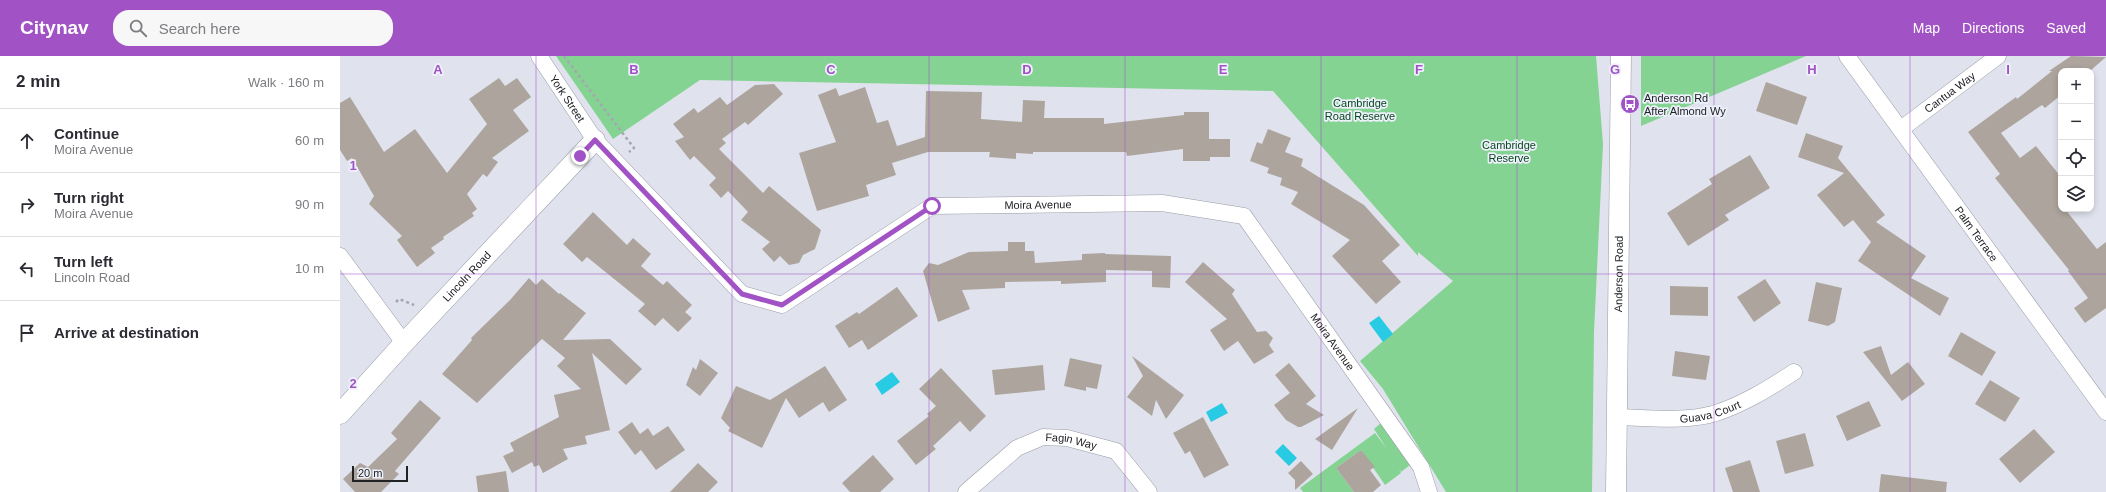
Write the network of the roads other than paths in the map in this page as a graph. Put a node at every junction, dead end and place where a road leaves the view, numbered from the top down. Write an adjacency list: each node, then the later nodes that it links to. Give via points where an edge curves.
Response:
1 (539, 56): 6 (street, York Street)
2 (1622, 56): 12 (street, Anderson Road)
3 (1847, 56): 5 (street, Palm Terrace)
4 (1998, 56): 5 (street, Cantua Way)
5 (1901, 129): 10 (street, Palm Terrace)
6 (595, 140): 8 (street, Lincoln Road); 15 (street, Moira Avenue, via 742,294 782,305 932,206 1162,203 1244,216 1421,468)
7 (340, 256): 8 (street)
8 (404, 343): 11 (street, Lincoln Road)
9 (1794, 372): 12 (street, Guava Court, via 1741,404 1711,414 1682,418)
10 (2106, 412)
11 (340, 414)
12 (1618, 417): 16 (street, Anderson Road)
13 (966, 492): 14 (street, Fagin Way, via 1017,448 1043,437 1067,438 1116,450)
14 (1149, 492)
15 (1429, 492)
16 (1616, 492)

